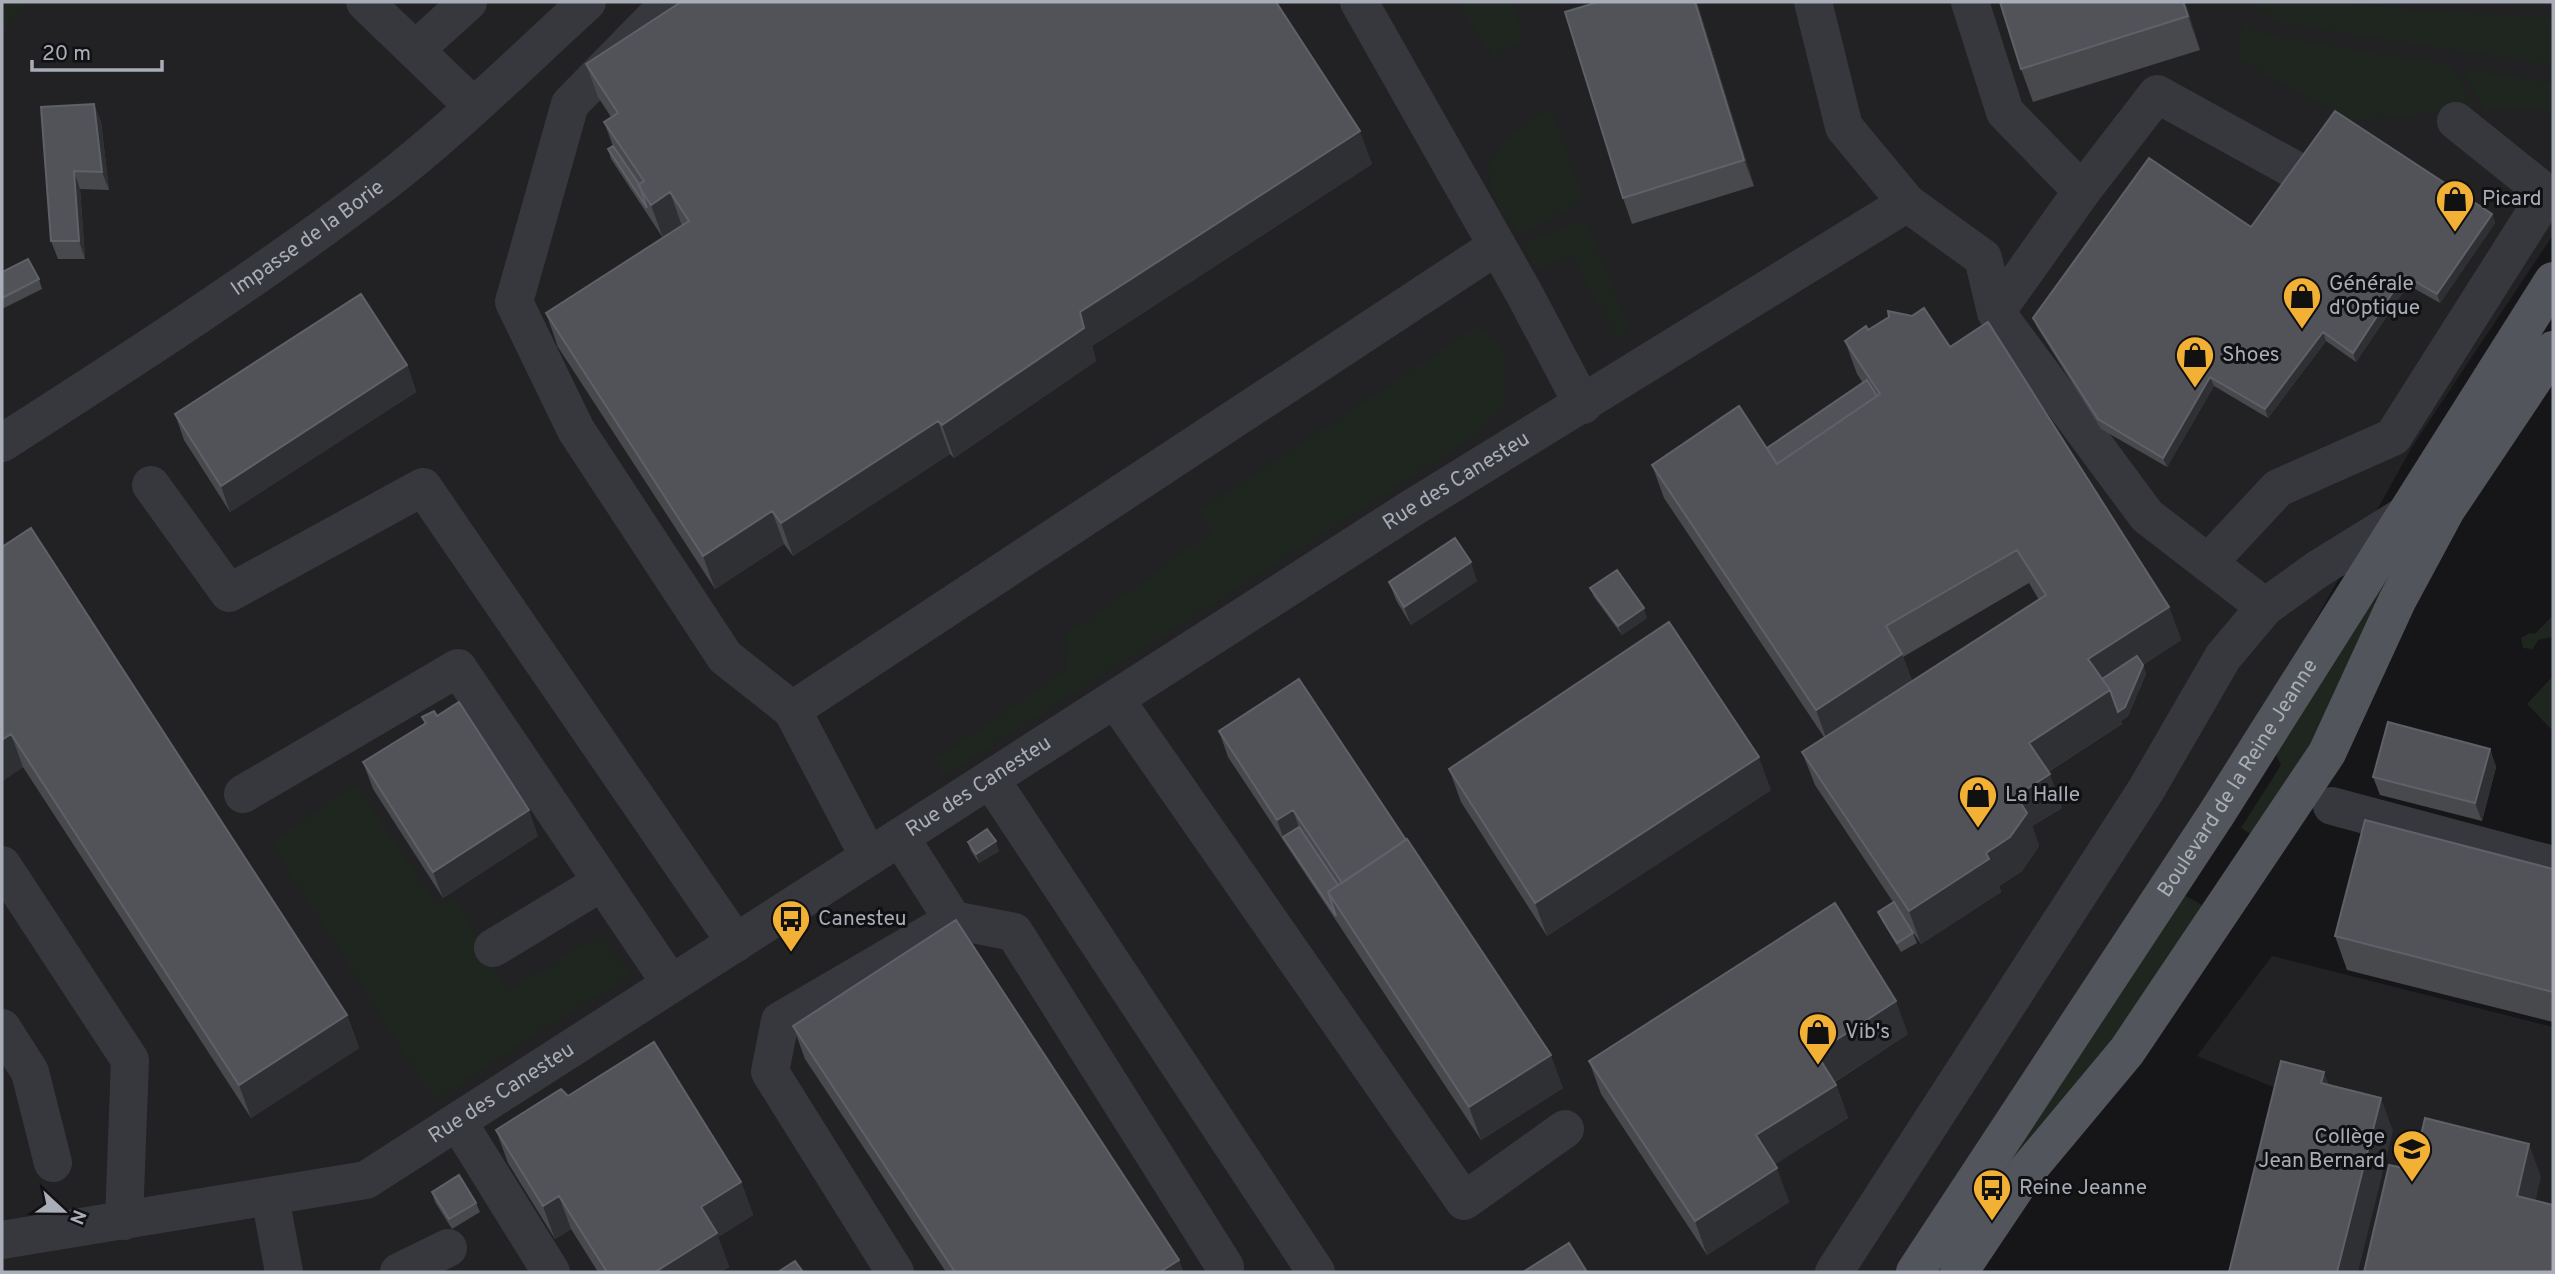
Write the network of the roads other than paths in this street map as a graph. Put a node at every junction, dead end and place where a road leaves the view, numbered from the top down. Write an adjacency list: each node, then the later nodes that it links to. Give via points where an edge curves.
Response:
1 (365, 2): 8 (street)
2 (468, 2): 8 (street)
3 (587, 2): 9 (street, Impasse de la Borie)
4 (670, 2): 25 (street, via 570,104 514,302 576,430 725,657)
5 (1359, 2): 14 (street)
6 (1813, 2): 13 (street, via 1844,127)
7 (1970, 2): 12 (street, via 2005,112)
8 (415, 50): 9 (street)
9 (473, 106): 19 (street, Impasse de la Borie, via 310,238)
10 (2456, 121): 22 (street, via 2547,194 2393,437 2278,488)
11 (2295, 170): 12 (street, via 2157,94)
12 (2082, 191): 16 (street)
13 (1907, 203): 16 (street, via 1983,258); 18 (street, Rue des Canesteu)
14 (1497, 246): 18 (street); 25 (street)
15 (2553, 281): 21 (main road, Boulevard de la Reine Jeanne)
16 (1996, 312): 22 (street, via 2147,516)
17 (2553, 350): 53 (main road, via 2446,510 2397,601 2327,753 2127,1051 2026,1171)
18 (1583, 405): 24 (street, Rue des Canesteu, via 1409,510)
19 (2, 443)
20 (151, 485): 34 (street, via 229,593 424,487)
21 (2402, 517): 23 (street); 52 (main road, Boulevard de la Reine Jeanne, via 2217,813)
22 (2208, 563): 23 (street)
23 (2265, 607): 51 (street, via 2223,657 2146,790)
24 (1115, 699): 26 (street, Rue des Canesteu); 39 (street, via 1464,1201)
25 (792, 710): 29 (street)
26 (991, 780): 29 (street, Rue des Canesteu); 50 (street)
27 (243, 794): 32 (street, via 458,668)
28 (2332, 806): 31 (street)
29 (885, 847): 33 (street); 34 (street, Rue des Canesteu)
30 (2, 865): 42 (street, via 130,1060)
31 (2553, 865)
32 (602, 882): 35 (street); 36 (street)
33 (953, 920): 48 (street, via 780,1021 769,1072); 49 (street, via 1014,932)
34 (736, 943): 36 (street, Rue des Canesteu)
35 (493, 948)
36 (671, 984): 38 (street, Rue des Canesteu)
37 (2, 1028): 40 (street, via 30,1072)
38 (458, 1122): 41 (street, Rue des Canesteu, via 366,1180); 47 (street)
39 (1565, 1129)
40 (53, 1163)
41 (270, 1197): 42 (street, Rue des Canesteu); 45 (street)
42 (124, 1222): 43 (street, Rue des Canesteu)
43 (2, 1240)
44 (448, 1248): 46 (street)
45 (284, 1272)
46 (399, 1272)
47 (551, 1272)
48 (895, 1272)
49 (1225, 1272)
50 (1316, 1272)
51 (1834, 1272)
52 (1915, 1272)
53 (1958, 1272)

